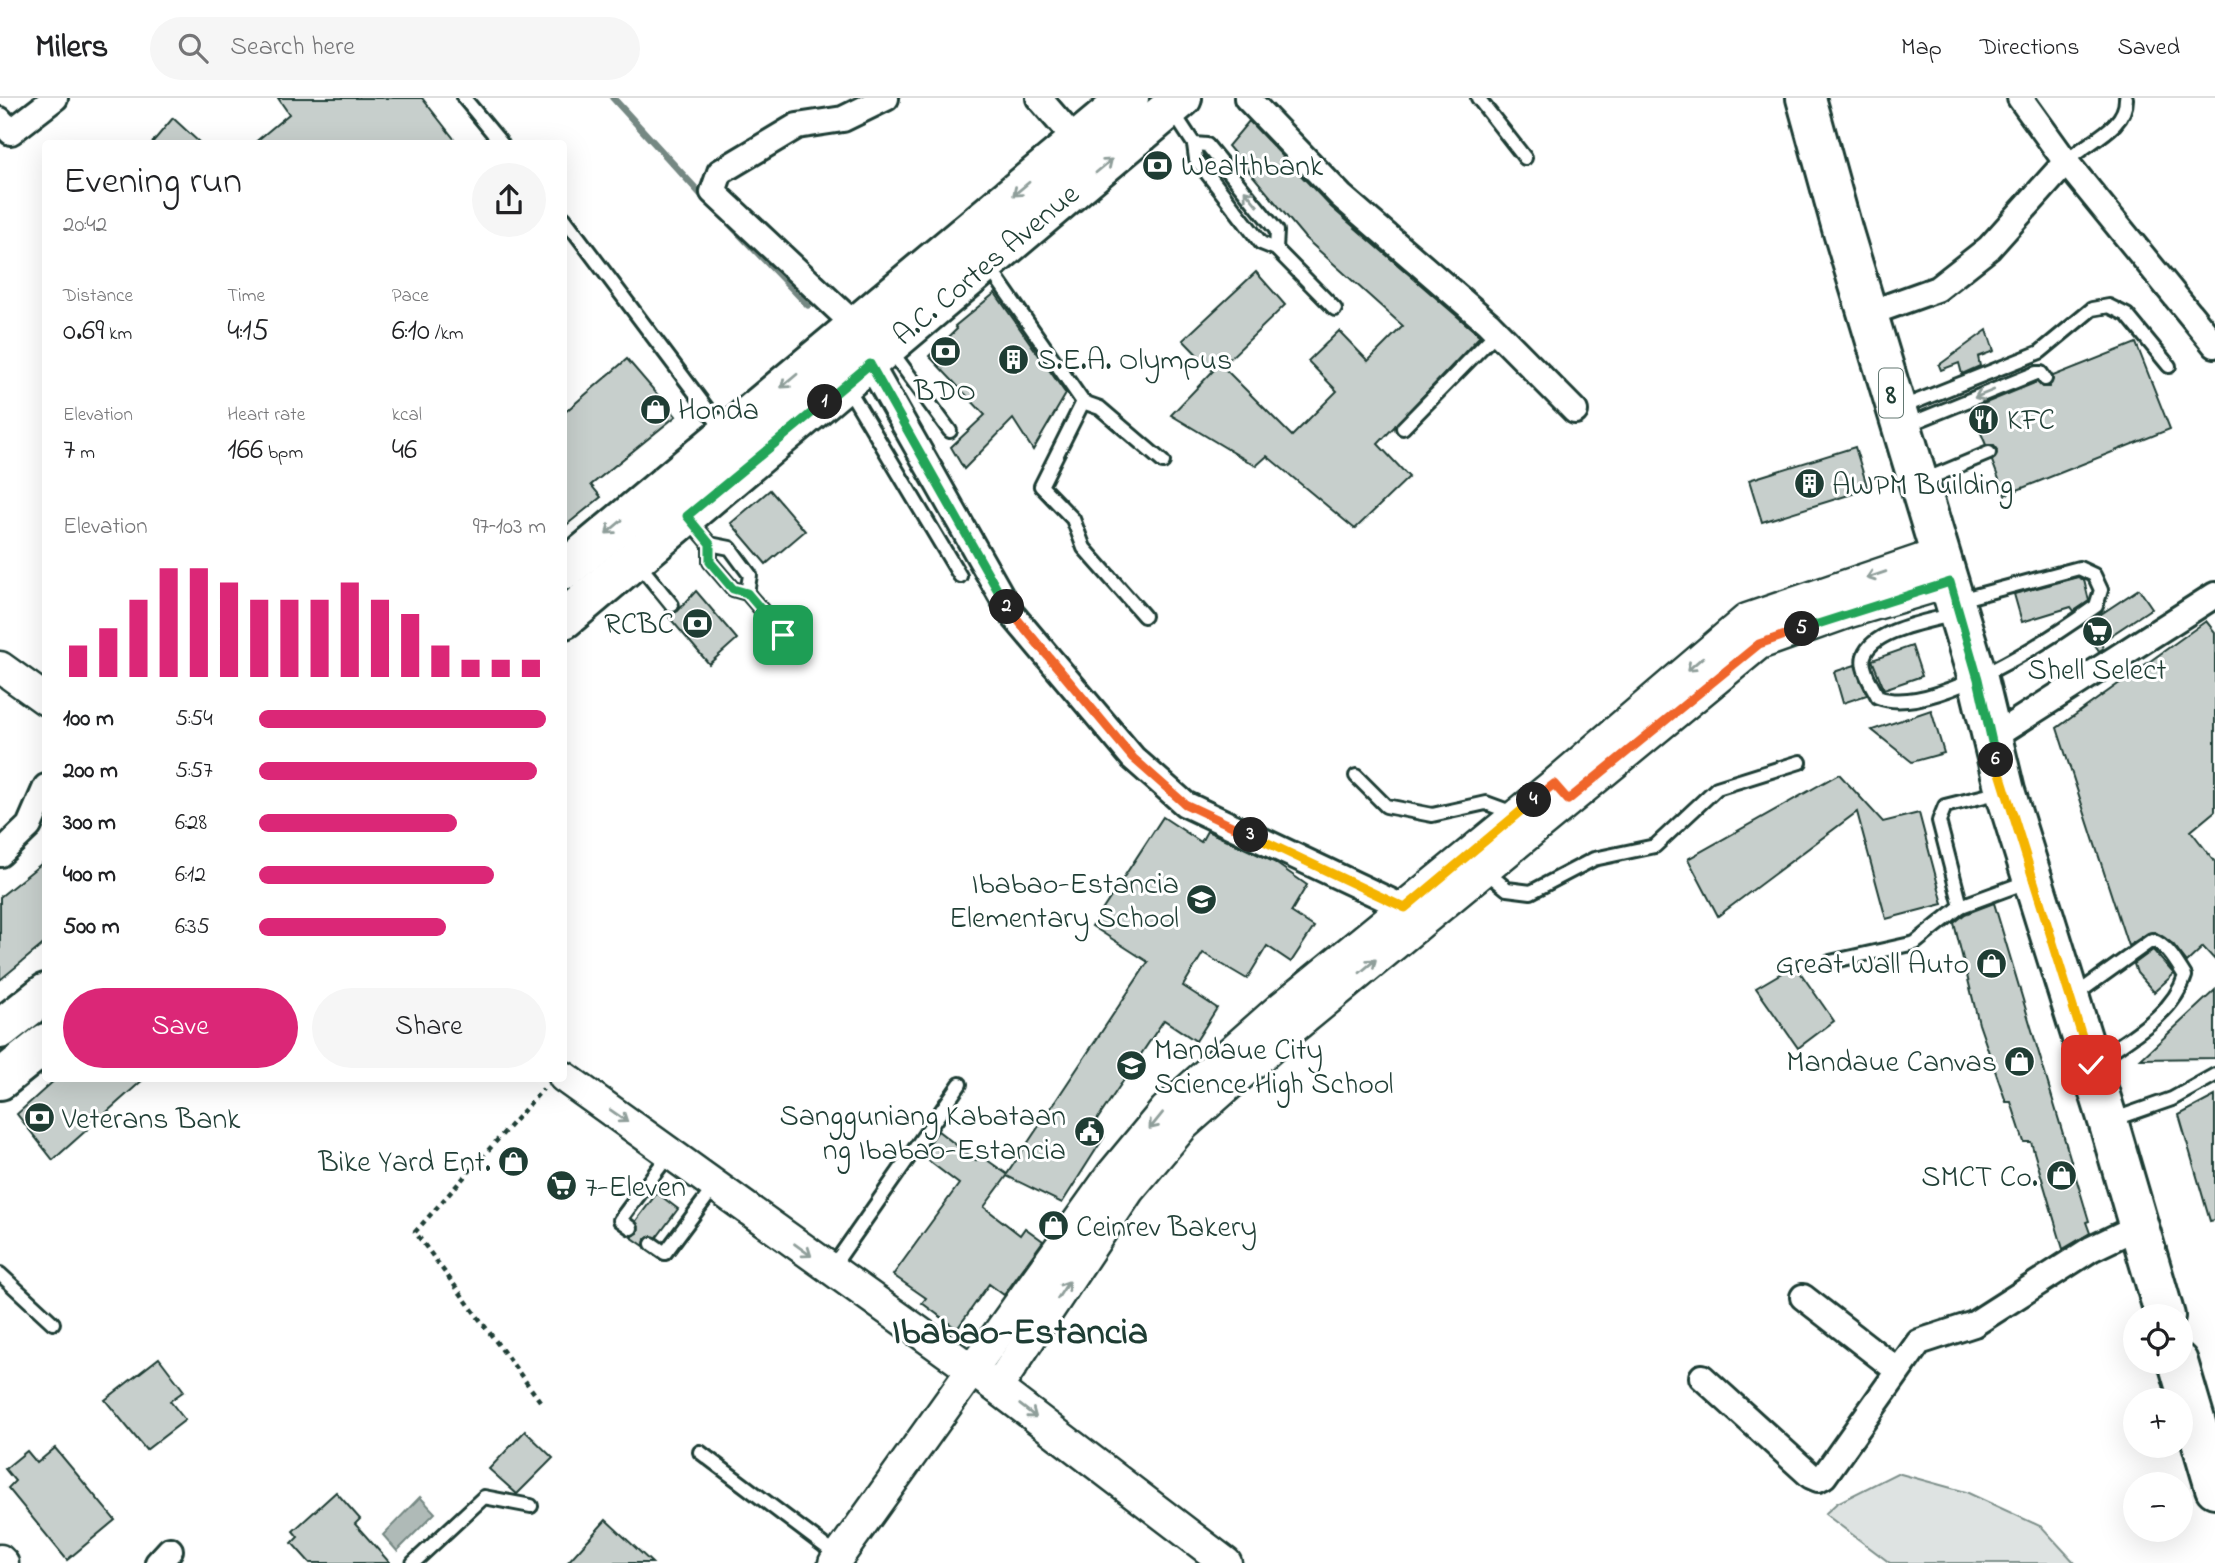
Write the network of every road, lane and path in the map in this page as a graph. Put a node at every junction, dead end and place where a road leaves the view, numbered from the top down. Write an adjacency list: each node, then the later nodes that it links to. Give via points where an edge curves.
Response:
1 (55, 98): 13 (street, via 11,132)
2 (464, 98): 14 (lane)
3 (886, 98): 29 (street, via 843,119 797,126 720,172 713,192)
4 (1039, 98): 15 (street)
5 (1247, 98): 27 (street, via 1340,196)
6 (1478, 98): 17 (lane)
7 (1780, 98): 22 (main road, 8)
8 (1806, 98): 22 (main road, 8)
9 (1821, 98): 22 (main road, 8)
10 (2020, 98): 18 (street)
11 (2126, 98): 18 (lane, via 2120,121)
12 (1161, 106): 15 (main road, A.C. Cortes Avenue); 16 (lane); 24 (main road, A.C. Cortes Avenue, one-way to 12)
13 (0, 120)
14 (499, 140)
15 (1077, 142): 29 (main road, A.C. Cortes Avenue, one-way to 29)
16 (1194, 144): 19 (lane, via 1207,145); 20 (lane, via 1196,159)
17 (1525, 158)
18 (2066, 162): 26 (street, via 1989,248 1937,289); 28 (street)
19 (1230, 173): 20 (lane); 23 (lane, one-way to 19, via 1278,231)
20 (1216, 185): 23 (lane, via 1261,243)
21 (567, 222): 37 (lane)
22 (1843, 232): 26 (main road, 8)
23 (1276, 249): 25 (lane)
24 (986, 264): 29 (main road, A.C. Cortes Avenue); 32 (lane)
25 (1335, 309)
26 (1867, 314): 34 (main road, 8)
27 (1497, 332): 33 (street); 35 (lane)
28 (2215, 345)
29 (849, 356): 36 (lane); 37 (main road, A.C. Cortes Avenue, one-way to 37); 41 (main road, A.C. Cortes Avenue); 44 (lane); 66 (street, via 1011,613 1133,758 1185,804)
30 (2168, 366): 34 (lane, via 2127,315 2109,306 2092,309 2040,352)
31 (2045, 379): 34 (lane, one-way to 34, via 2036,373)
32 (1083, 402): 39 (lane, via 1100,408); 50 (lane, via 1041,486 1073,519 1084,548)
33 (1575, 411)
34 (1898, 418): 40 (main road, 8)
35 (1403, 428)
36 (950, 431)
37 (726, 434): 43 (main road, A.C. Cortes Avenue, one-way to 43)
38 (1989, 453): 40 (lane)
39 (1163, 462)
40 (1919, 482): 45 (main road, 8)
41 (698, 530): 42 (main road, A.C. Cortes Avenue); 46 (lane, via 710,562 733,589); 46 (lane, via 730,548 750,575)
42 (634, 559): 48 (lane); 49 (main road, A.C. Cortes Avenue)
43 (567, 566)
44 (960, 576)
45 (1951, 587): 53 (main road, 8); 53 (lane, via 1875,641 1864,665 1878,697 1891,703); 53 (lane, via 2079,568 2099,582 2096,606); 59 (street, via 1849,612 1759,644)
46 (747, 593): 51 (lane)
47 (2215, 595): 55 (street)
48 (672, 605)
49 (567, 616)
50 (1144, 616)
51 (783, 635)
52 (0, 667): 54 (street)
53 (1978, 679): 55 (main road, 8)
54 (42, 697)
55 (1990, 739): 58 (main road, 8)
56 (1800, 762): 63 (lane, via 1717,788 1655,846 1594,859 1531,891 1507,890)
57 (1356, 776): 61 (lane, via 1386,806 1432,815 1486,803)
58 (2005, 791): 64 (main road, 8); 65 (lane, via 1945,806 1942,813 1939,821)
59 (1561, 792): 61 (street); 63 (street)
60 (42, 796): 62 (street, via 29,826)
61 (1516, 814): 66 (street)
62 (0, 854)
63 (1483, 870): 68 (street, one-way to 63)
64 (2032, 879): 65 (lane); 70 (main road, 8)
65 (1961, 906): 67 (lane, via 1915,943)
66 (1405, 908): 68 (street)
67 (1830, 962)
68 (1329, 983): 80 (street)
69 (42, 996): 71 (main road)
70 (2070, 999): 73 (main road, 8); 73 (lane, via 2152,940 2174,957 2185,976 2169,1008)
71 (0, 1029)
72 (42, 1046): 75 (main road)
73 (2091, 1065): 78 (main road, 8)
74 (2215, 1075): 78 (lane, via 2172,1099)
75 (0, 1080)
76 (554, 1083): 79 (street, one-way to 79); 95 (path, via 415,1232)
77 (960, 1084): 85 (lane)
78 (2108, 1121): 82 (main road, 8)
79 (670, 1153): 81 (street); 83 (lane, via 621,1220)
80 (1121, 1182): 91 (street); 94 (street, one-way to 80)
81 (715, 1186): 84 (lane, via 665,1253); 85 (street, one-way to 85)
82 (2139, 1226): 88 (main road, 8); 90 (street, via 2091,1249 1974,1324 1919,1342)
83 (631, 1228)
84 (652, 1244)
85 (831, 1270): 91 (street)
86 (0, 1274): 89 (lane)
87 (1803, 1297): 90 (street)
88 (2162, 1304)
89 (53, 1323)
90 (1897, 1370): 93 (street, via 1825,1476 1818,1479)
91 (972, 1371): 94 (street); 99 (street)
92 (2182, 1374): 97 (main road)
93 (1702, 1377)
94 (997, 1388): 100 (street, one-way to 100)
95 (540, 1401)
96 (701, 1452): 99 (lane)
97 (2215, 1488)
98 (531, 1506): 101 (lane, via 484,1497)
99 (836, 1560)
100 (1221, 1562)
101 (413, 1563)

